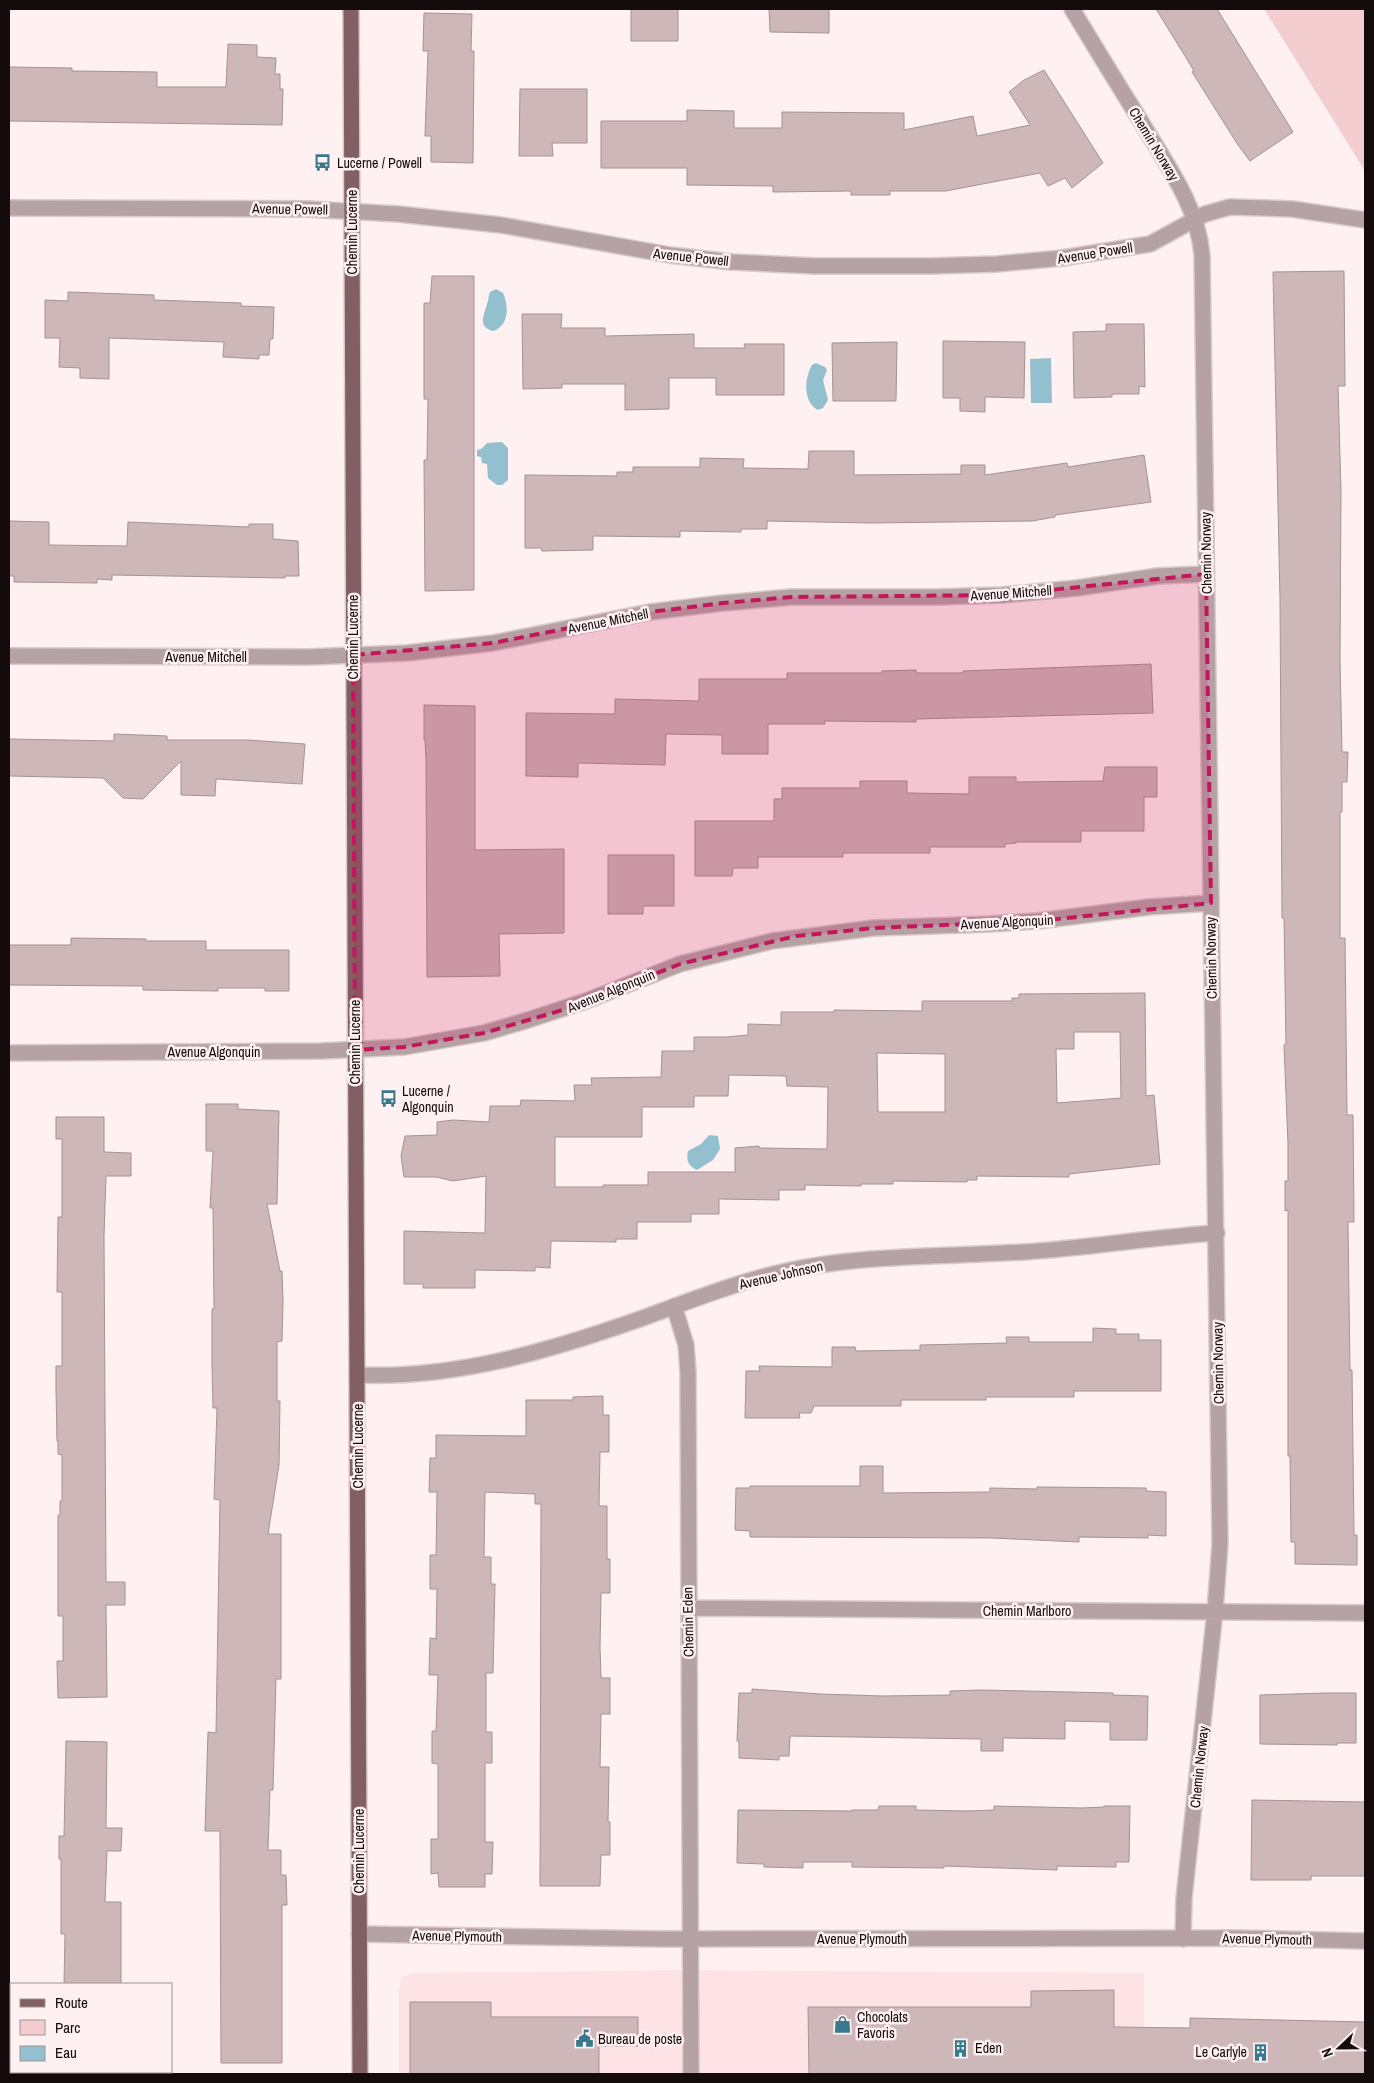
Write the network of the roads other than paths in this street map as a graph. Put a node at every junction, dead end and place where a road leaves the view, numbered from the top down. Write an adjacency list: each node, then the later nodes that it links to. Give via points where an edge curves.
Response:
1 (351, 9): 4 (main road, Chemin Lucerne)
2 (1072, 9): 5 (street, Chemin Norway, via 1180,186)
3 (9, 208): 4 (street, Avenue Powell)
4 (352, 211): 5 (street, Avenue Powell, via 501,225 670,255 815,266 997,264 1062,258 1150,244); 8 (main road, Chemin Lucerne)
5 (1194, 219): 6 (street, Avenue Powell, via 1217,209 1241,206 1292,209); 7 (street, Chemin Norway, via 1201,242 1202,265)
6 (1365, 220)
7 (1206, 574): 8 (street, Avenue Mitchell, via 1158,576 1002,595 792,597 723,603 650,612 486,644); 10 (street, Chemin Norway)
8 (353, 655): 9 (street, Avenue Mitchell); 11 (main road, Chemin Lucerne)
9 (9, 656)
10 (1211, 903): 11 (street, Avenue Algonquin, via 1030,921 874,928 772,940 680,964 566,1009 484,1033 404,1047); 13 (street, Chemin Norway)
11 (355, 1050): 12 (street, Avenue Algonquin); 15 (main road, Chemin Lucerne)
12 (9, 1053)
13 (1217, 1233): 14 (street, Avenue Johnson, via 1029,1252 836,1262 756,1278); 17 (street, Chemin Norway, via 1220,1544)
14 (674, 1306): 15 (street, Avenue Johnson, via 555,1347 488,1364 408,1375); 16 (street, Chemin Eden, via 688,1360)
15 (357, 1375): 19 (main road, Chemin Lucerne)
16 (689, 1608): 17 (street, Chemin Marlboro); 20 (street, Chemin Eden)
17 (1215, 1611): 18 (street, Chemin Marlboro); 21 (street, Chemin Norway, via 1184,1898)
18 (1365, 1613)
19 (359, 1934): 20 (street, Avenue Plymouth); 23 (main road, Chemin Lucerne)
20 (690, 1939): 21 (street, Avenue Plymouth); 24 (street, Chemin Eden)
21 (1183, 1939): 22 (street, Avenue Plymouth)
22 (1365, 1941)
23 (360, 2074)
24 (692, 2074)

